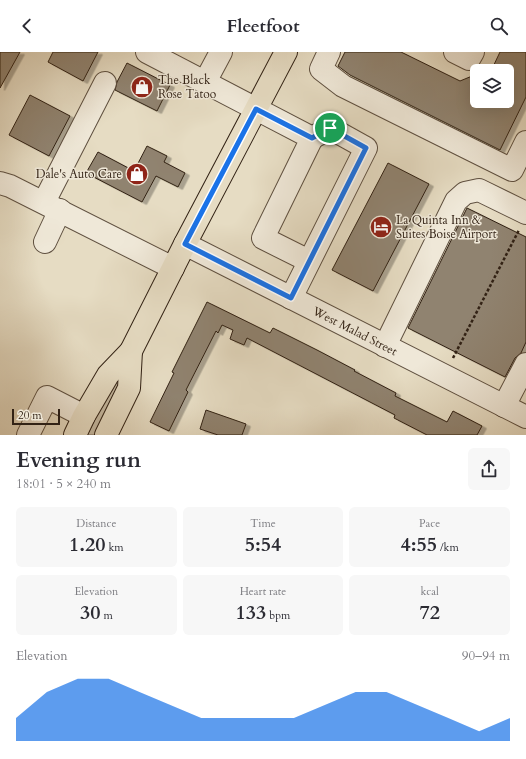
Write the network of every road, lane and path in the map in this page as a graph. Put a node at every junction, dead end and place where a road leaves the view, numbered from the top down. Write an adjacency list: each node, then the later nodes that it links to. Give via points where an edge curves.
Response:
1 (147, 52): 7 (street)
2 (221, 52): 7 (street)
3 (286, 52): 9 (main road)
4 (329, 52): 11 (street, via 321,69 343,86 512,170)
5 (455, 52): 6 (street, via 470,59)
6 (473, 52)
7 (205, 82): 9 (street)
8 (105, 84): 13 (street)
9 (256, 109): 10 (street); 16 (main road)
10 (312, 138): 17 (street, via 263,238); 17 (street, via 330,128 366,148)
11 (526, 142)
12 (0, 183): 13 (street)
13 (52, 206): 15 (street); 18 (street)
14 (523, 221): 20 (street, via 479,190 465,192 456,201); 22 (path)
15 (45, 242)
16 (185, 244): 18 (main road); 19 (street, West Malad Street)
17 (309, 261): 19 (street)
18 (173, 268): 21 (main road)
19 (291, 298): 20 (street, West Malad Street)
20 (385, 346): 24 (street, West Malad Street)
21 (131, 351): 25 (main road, via 108,375); 27 (main road, via 129,388)
22 (453, 358)
23 (526, 364): 24 (street)
24 (504, 406): 26 (street, West Malad Street)
25 (84, 416): 28 (street, via 46,397); 29 (main road)
26 (526, 417)
27 (110, 434)
28 (28, 435)
29 (75, 435)

